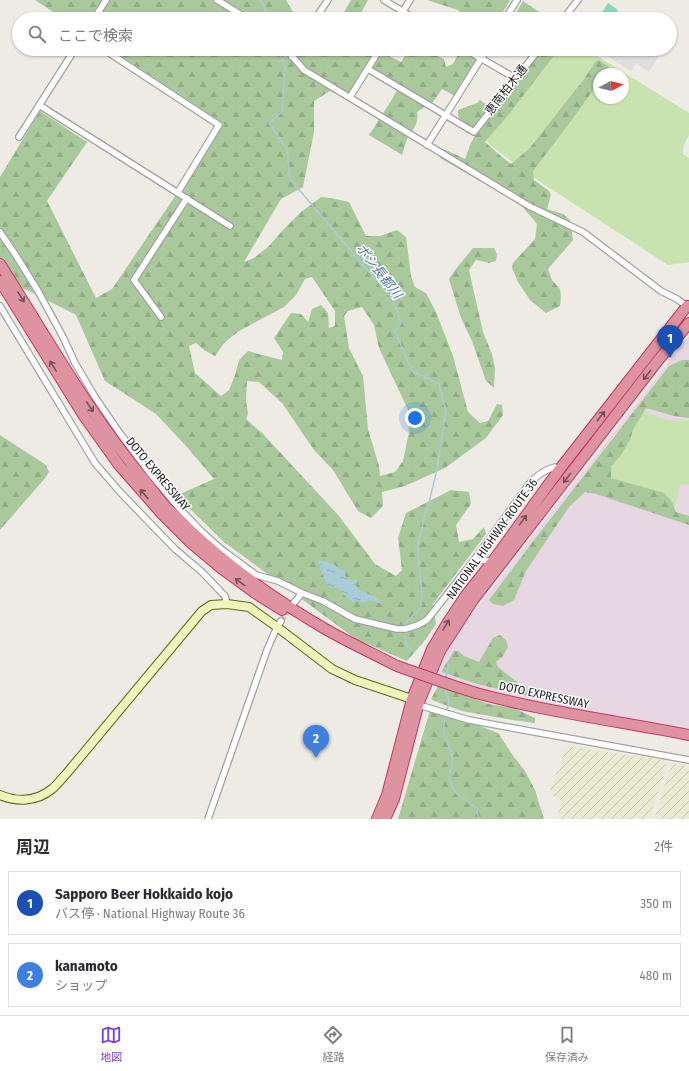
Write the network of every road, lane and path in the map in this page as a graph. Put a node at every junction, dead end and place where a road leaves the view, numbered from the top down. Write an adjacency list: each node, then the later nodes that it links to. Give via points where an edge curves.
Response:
1 (106, 0): 8 (street)
2 (217, 0): 9 (street)
3 (328, 0): 10 (street)
4 (384, 0): 11 (street)
5 (410, 0): 11 (street)
6 (517, 0): 12 (street)
7 (578, 0): 13 (street)
8 (98, 12)
9 (237, 12)
10 (320, 12)
11 (403, 12)
12 (509, 12)
13 (569, 12)
14 (70, 56): 25 (street)
15 (114, 56): 29 (street, via 219,125)
16 (376, 56): 22 (street)
17 (477, 56): 21 (street)
18 (484, 56): 21 (street)
19 (533, 56): 23 (street, 恵南柏木通)
20 (292, 57): 24 (street, via 304,70)
21 (482, 59): 23 (street); 26 (street)
22 (368, 69): 24 (street); 26 (street)
23 (515, 78): 26 (street, 恵南柏木通, via 474,132)
24 (350, 98): 28 (street)
25 (39, 104): 27 (street); 29 (street)
26 (446, 115): 28 (street)
27 (19, 137)
28 (427, 146): 36 (street, via 529,206 583,232 661,291)
29 (178, 192): 30 (street)
30 (186, 198): 31 (street); 37 (street, via 134,280)
31 (230, 226)
32 (0, 232): 42 (street, via 38,292 95,397 165,492 201,530 240,564 256,575 278,580)
33 (0, 264): 46 (highway, DOTO EXPRESSWAY, one-way to 46, via 92,410 167,508 227,563 299,614)
34 (0, 281): 46 (highway, DOTO EXPRESSWAY, one-way to 34, via 328,636 297,619 255,593 191,543 119,465 84,416)
35 (0, 306): 43 (street, via 95,463 175,549 222,592)
36 (688, 307): 39 (highway, NATIONAL HIGHWAY ROUTE 36, one-way to 36)
37 (161, 317)
38 (689, 323): 47 (highway, NATIONAL HIGHWAY ROUTE 36, one-way to 47, via 473,600 440,651)
39 (559, 470): 40 (street, via 555,467 547,469 535,477); 41 (highway, NATIONAL HIGHWAY ROUTE 36, one-way to 39)
40 (474, 560): 41 (street); 42 (street, via 426,620 405,629 355,618)
41 (493, 561): 47 (highway, NATIONAL HIGHWAY ROUTE 36, one-way to 41, via 432,650 466,595)
42 (302, 593): 44 (street)
43 (227, 604): 45 (street, via 249,607); 50 (street, via 211,605 202,611 52,789 34,799 19,800)
44 (293, 604)
45 (279, 624): 47 (street, via 332,669 355,680); 51 (street, via 267,650)
46 (397, 666): 48 (highway, DOTO EXPRESSWAY, bridge, via 446,684 511,702)
47 (418, 702): 49 (street, via 469,720); 52 (highway, NATIONAL HIGHWAY ROUTE 36); 53 (highway, NATIONAL HIGHWAY ROUTE 36, via 394,799)
48 (689, 735)
49 (689, 760)
50 (0, 794)
51 (208, 819)
52 (377, 819)
53 (385, 819)

